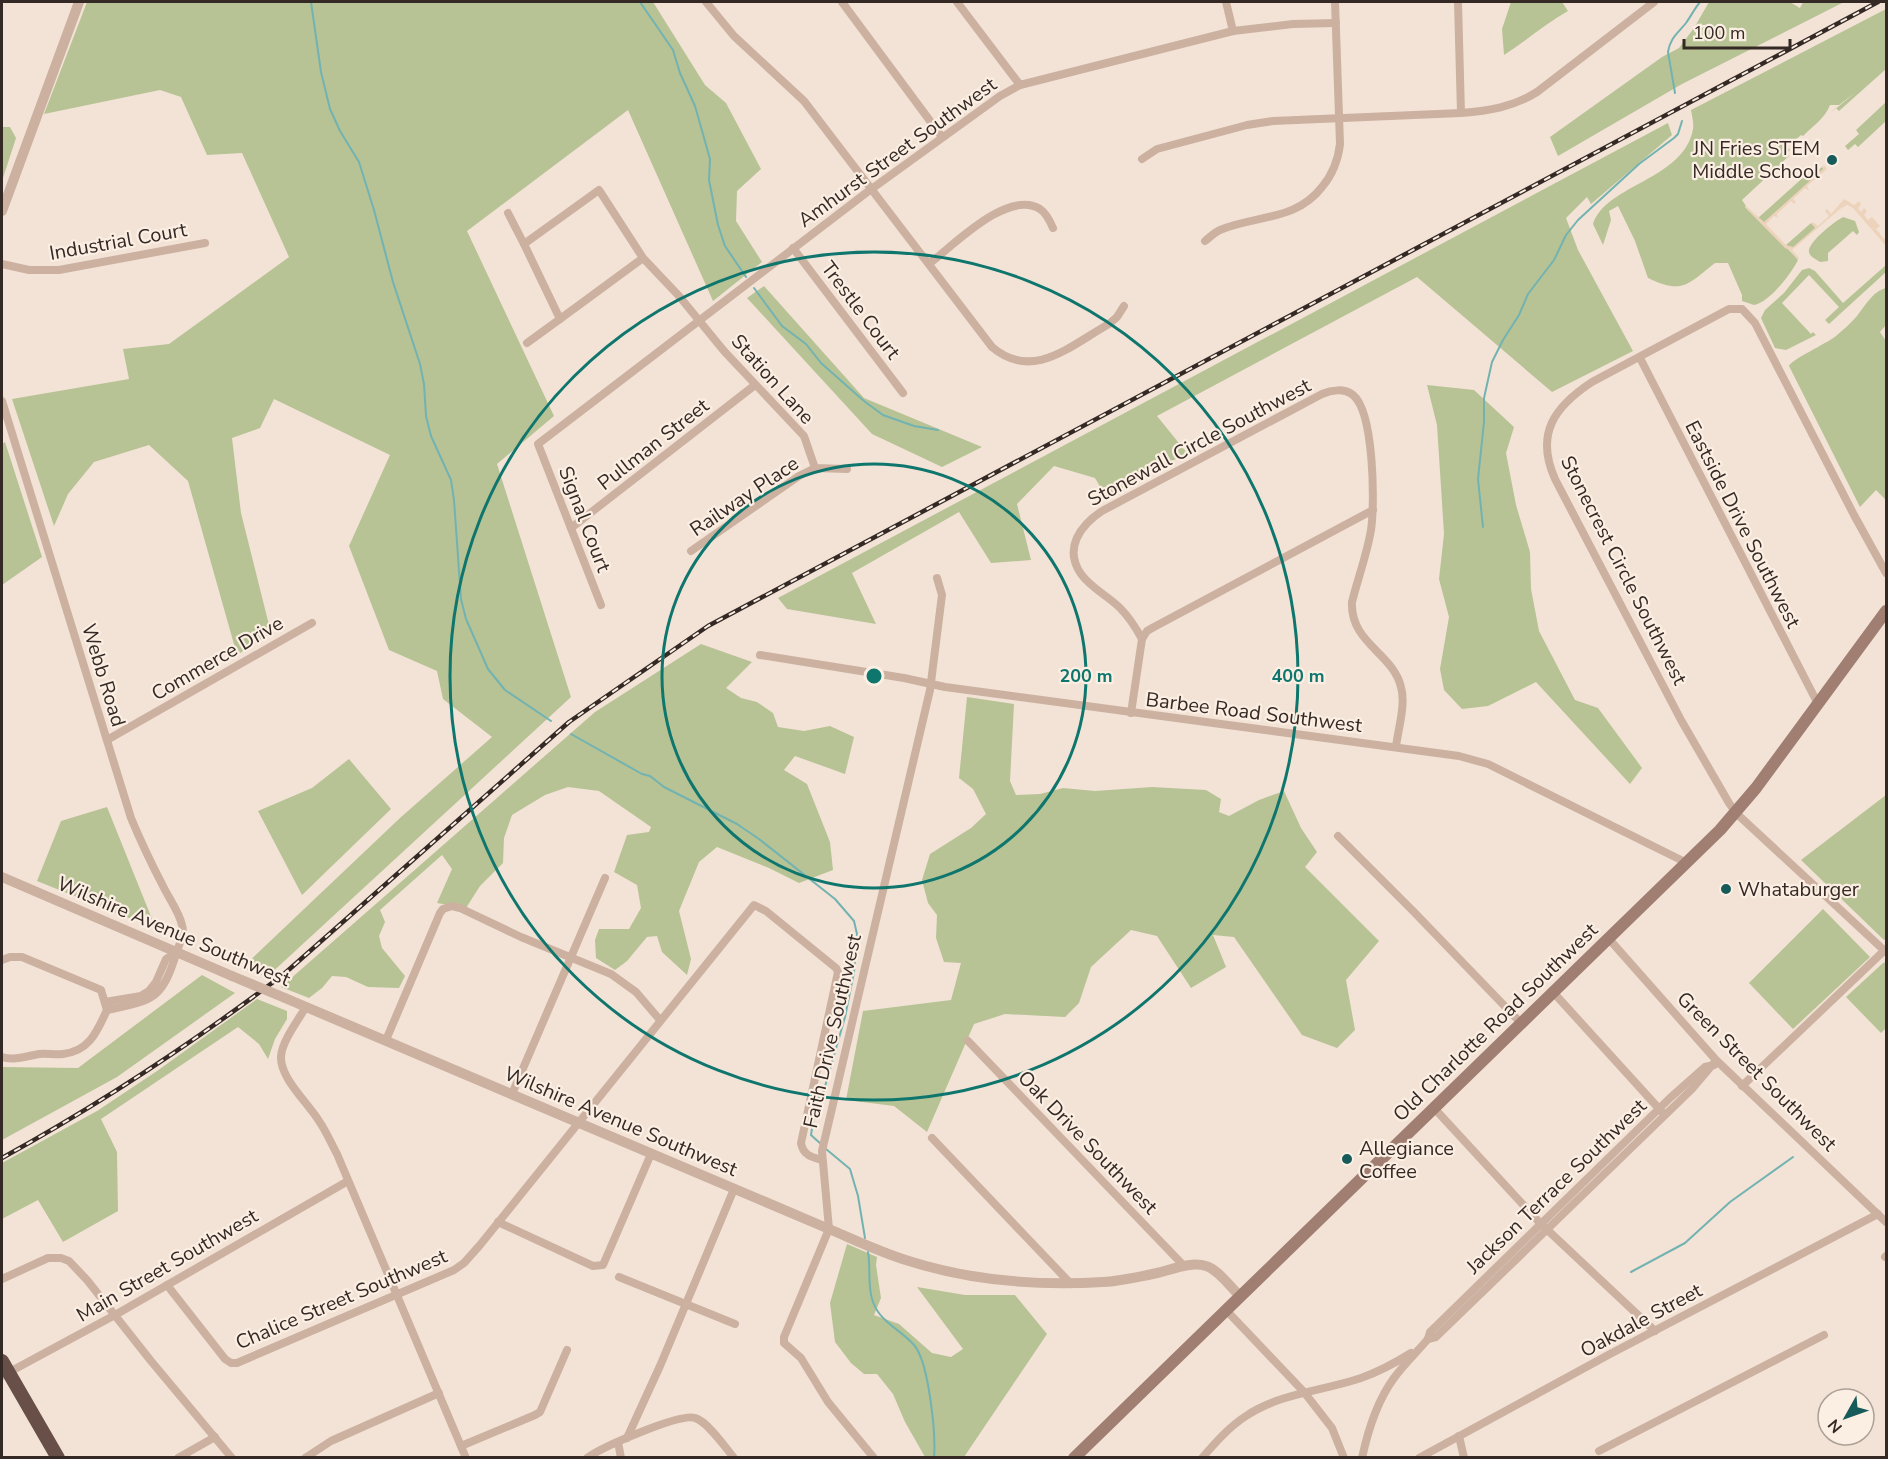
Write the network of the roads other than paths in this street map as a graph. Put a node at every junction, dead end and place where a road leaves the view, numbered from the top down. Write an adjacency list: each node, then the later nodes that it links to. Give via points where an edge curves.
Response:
1 (79, 2): 17 (street)
2 (705, 2): 16 (street, via 734,36 804,101)
3 (842, 2): 14 (street)
4 (957, 2): 11 (street)
5 (1226, 2): 10 (street)
6 (1335, 2): 9 (street)
7 (1458, 2): 12 (street)
8 (1654, 2): 12 (street, via 1523,101)
9 (1336, 23): 10 (street, Amhurst Street Southwest); 13 (street)
10 (1233, 31): 11 (street, Amhurst Street Southwest)
11 (1020, 85): 14 (street, Amhurst Street Southwest)
12 (1461, 113): 13 (street)
13 (1339, 118): 15 (street, via 1247,125 1157,149); 20 (street, via 1336,163 1312,198 1282,215 1219,230)
14 (942, 138): 16 (street, Amhurst Street Southwest)
15 (1142, 159)
16 (872, 189): 23 (street, Amhurst Street Southwest); 25 (street)
17 (2, 211)
18 (508, 213): 22 (street)
19 (1053, 228): 25 (street, via 1039,208 1005,207)
20 (1205, 241)
21 (205, 243): 26 (street, Industrial Court, via 59,270 29,270)
22 (524, 244): 24 (street, Station Lane, via 599,190); 28 (street)
23 (793, 248): 29 (street, Amhurst Street Southwest); 33 (street, Trestle Court)
24 (643, 258): 28 (street); 29 (street, Station Lane)
25 (930, 263): 27 (street, via 992,346 1018,362 1047,359 1109,324)
26 (2, 264)
27 (1124, 306)
28 (560, 319): 30 (street)
29 (700, 321): 32 (street, Station Lane); 35 (street, Amhurst Street Southwest)
30 (527, 343)
31 (1640, 358): 41 (street, Stonecrest Circle Southwest, via 1729,309 1742,309 1750,316); 49 (street, Eastside Drive Southwest); 53 (street, Stonecrest Circle Southwest, via 1592,382 1562,405 1550,425 1547,453 1555,479 1681,720)
32 (755, 385): 36 (street, Station Lane, via 804,436); 39 (street, Pullman Street)
33 (903, 393)
34 (2, 401): 51 (street, Webb Road)
35 (538, 444): 39 (street, Signal Court)
36 (815, 468): 37 (street); 40 (street, Railway Place)
37 (847, 469)
38 (1373, 510): 46 (street, via 1154,627); 46 (street, Stonewall Circle Southwest, via 1372,471 1362,408 1353,395 1337,390 1322,394 1102,511 1080,530 1074,548 1075,561 1081,573 1124,612); 52 (street, Stonewall Circle Southwest, via 1352,611 1361,635 1399,680 1402,690)
39 (571, 528): 43 (street, Signal Court)
40 (691, 551)
41 (1887, 573)
42 (937, 578): 48 (street, Faith Drive Southwest, via 942,595)
43 (601, 605)
44 (1887, 611): 49 (main road, Old Charlotte Road Southwest)
45 (312, 623): 51 (street, Commerce Drive)
46 (1142, 639): 50 (street)
47 (760, 655): 48 (street, Barbee Road Southwest)
48 (931, 684): 50 (street, Barbee Road Southwest); 78 (street, Faith Drive Southwest)
49 (1818, 704): 53 (main road, Old Charlotte Road Southwest)
50 (1131, 713): 52 (street, Barbee Road Southwest)
51 (107, 740): 60 (street, Webb Road, via 131,818 182,922 183,936)
52 (1396, 747): 55 (street, Barbee Road Southwest, via 1488,764)
53 (1736, 813): 55 (main road, Old Charlotte Road Southwest); 59 (street, Stonecrest Circle Southwest)
54 (1338, 836): 67 (street)
55 (1687, 863): 58 (main road, Old Charlotte Road Southwest)
56 (2, 877): 60 (street, Wilshire Avenue Southwest)
57 (605, 878): 61 (street)
58 (1609, 939): 63 (main road, Old Charlotte Road Southwest); 71 (street, Green Street Southwest)
59 (1886, 950): 72 (street)
60 (177, 952): 64 (street, Webb Road, via 154,997 145,1002); 65 (street, Wilshire Avenue Southwest, bridge)
61 (570, 958): 66 (street, via 622,980); 68 (street, via 460,908 443,909); 73 (street)
62 (2, 960): 64 (street, via 22,957 101,990)
63 (1553, 992): 67 (main road, Old Charlotte Road Southwest); 75 (street)
64 (106, 1006): 70 (street, via 94,1038 82,1047 64,1054)
65 (306, 1007): 68 (street, Wilshire Avenue Southwest); 80 (street, via 280,1057 287,1078 320,1122)
66 (660, 1020): 76 (street, Chalice Street Southwest); 78 (street, Chalice Street Southwest, via 754,905 766,910 838,972 801,1143 806,1154)
67 (1521, 1023): 74 (main road, Old Charlotte Road Southwest)
68 (386, 1040): 73 (street, Wilshire Avenue Southwest)
69 (968, 1041): 87 (street, Oak Drive Southwest)
70 (2, 1057)
71 (1715, 1063): 72 (street, Green Street Southwest); 75 (street, Jackson Terrace Southwest, via 1705,1067)
72 (1742, 1086): 82 (street, Green Street Southwest)
73 (512, 1094): 76 (street, Wilshire Avenue Southwest)
74 (1434, 1108): 85 (street); 93 (main road, Old Charlotte Road Southwest)
75 (1662, 1112): 85 (street, Jackson Terrace Southwest)
76 (578, 1122): 79 (street, Wilshire Avenue Southwest); 83 (street, Chalice Street Southwest)
77 (932, 1138): 90 (street)
78 (823, 1151): 86 (street, Faith Drive Southwest)
79 (651, 1154): 81 (street, Wilshire Avenue Southwest); 83 (street, via 603,1265 593,1266)
80 (348, 1180): 91 (street, Main Street Southwest); 92 (street)
81 (734, 1189): 86 (street, Wilshire Avenue Southwest); 94 (street)
82 (1878, 1214): 84 (street, Green Street Southwest); 98 (street, Oakdale Street)
83 (498, 1222): 92 (street, Chalice Street Southwest, via 464,1263)
84 (1887, 1222)
85 (1544, 1226): 98 (street); 101 (street, Jackson Terrace Southwest, via 1430,1332)
86 (829, 1229): 90 (street, Wilshire Avenue Southwest, via 909,1261 952,1273 1002,1281); 119 (street, Faith Drive Southwest, via 784,1343 801,1358 828,1402)
87 (1184, 1266): 90 (street, Wilshire Avenue Southwest, via 1130,1278); 93 (street, Wilshire Avenue Southwest, via 1205,1266)
88 (619, 1277): 94 (street)
89 (2, 1280): 96 (street, via 40,1260 61,1258 78,1270)
90 (1071, 1284)
91 (167, 1285): 92 (street, Chalice Street Southwest, via 231,1363); 96 (street, Main Street Southwest)
92 (397, 1295): 104 (street)
93 (1240, 1296): 95 (main road, Old Charlotte Road Southwest)
94 (685, 1304): 97 (street); 107 (street)
95 (1226, 1310): 103 (street); 120 (main road, Old Charlotte Road Southwest)
96 (114, 1315): 102 (street, Main Street Southwest); 106 (street)
97 (735, 1324)
98 (1655, 1331): 105 (street, Oakdale Street)
99 (1824, 1335): 110 (street)
100 (567, 1350): 109 (street, via 540,1412)
101 (1416, 1350): 103 (street, Jackson Terrace Southwest, via 1373,1373); 123 (street, Jackson Terrace Southwest, via 1380,1402)
102 (4, 1370): 111 (highway)
103 (1304, 1392): 121 (street, Jackson Terrace Southwest, via 1246,1415); 122 (street, via 1332,1428)
104 (439, 1393): 109 (street); 114 (street, via 331,1441)
105 (1459, 1436): 124 (street, Oakdale Street); 125 (street)
106 (215, 1437): 112 (street); 113 (street)
107 (627, 1438): 108 (street); 118 (street, via 677,1419 697,1418)
108 (618, 1442): 116 (street); 117 (street)
109 (461, 1446): 115 (street)
110 (1599, 1451)
111 (58, 1458)
112 (178, 1458)
113 (232, 1458)
114 (305, 1458)
115 (466, 1458)
116 (587, 1458)
117 (621, 1458)
118 (734, 1458)
119 (874, 1458)
120 (1074, 1458)
121 (1202, 1458)
122 (1344, 1458)
123 (1362, 1458)
124 (1419, 1458)
125 (1464, 1458)

